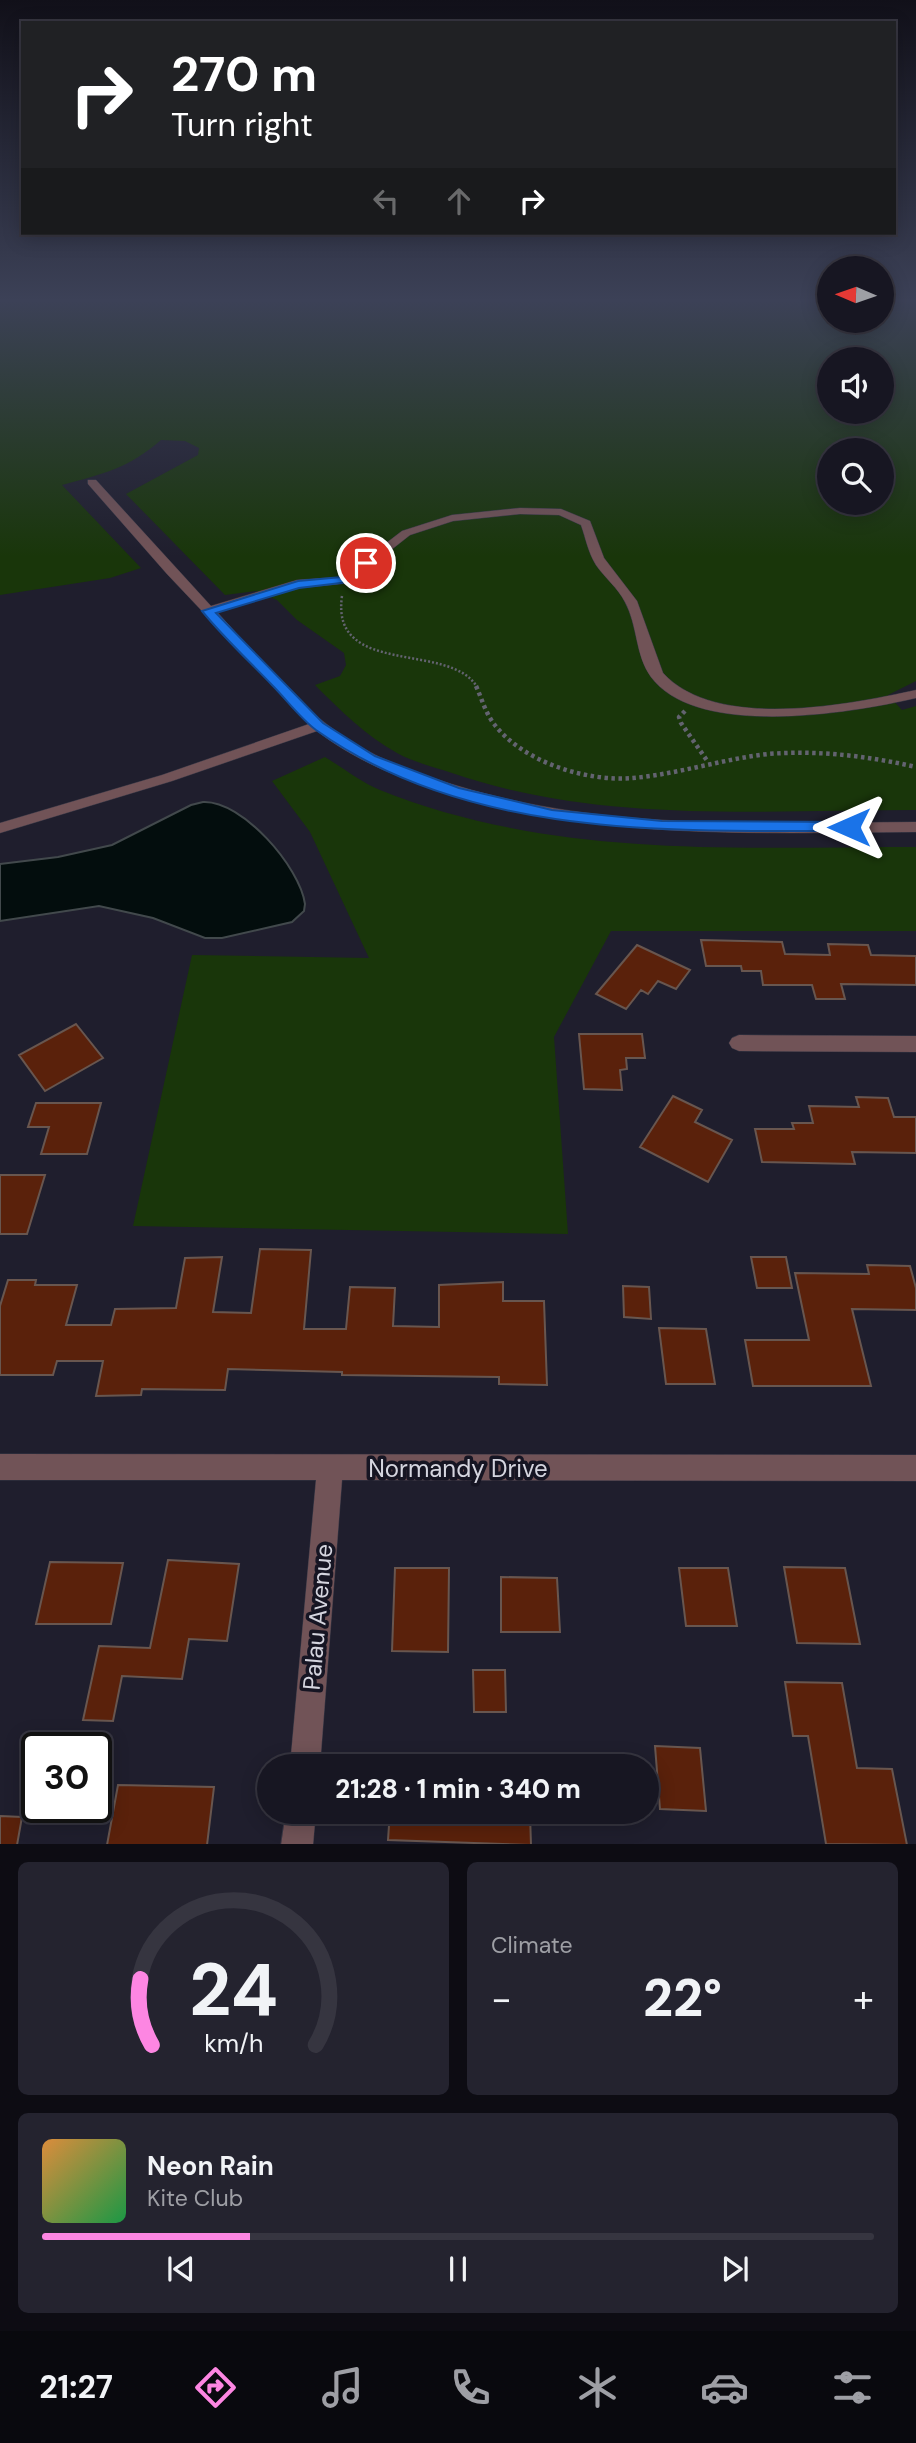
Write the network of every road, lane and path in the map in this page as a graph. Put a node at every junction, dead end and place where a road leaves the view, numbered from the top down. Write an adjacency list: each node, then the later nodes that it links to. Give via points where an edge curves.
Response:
1 (92, 482): 3 (street)
2 (345, 580): 3 (street, via 298,584); 5 (street, via 406,533 442,520 520,511 572,514 586,523 599,559 631,600 654,669 665,683); 7 (path, via 348,589 338,607 344,628 392,657 465,674 480,690 480,699 497,729 525,751 615,778)
3 (208, 611): 6 (street)
4 (916, 694): 5 (street, via 873,705 783,711 744,710)
5 (694, 700): 7 (path, via 679,717)
6 (318, 726): 9 (street, via 398,771 455,792 552,815 662,826); 10 (street)
7 (708, 762): 8 (path, via 809,754)
8 (916, 767)
9 (916, 827)
10 (0, 828)
11 (739, 1043): 12 (street)
12 (916, 1044)
13 (0, 1467): 15 (street, Normandy Drive)
14 (916, 1468): 15 (street, Normandy Drive)
15 (330, 1469): 16 (street, Palau Avenue)
16 (306, 1754)
17 (299, 1824): 18 (street)
18 (298, 1844)

